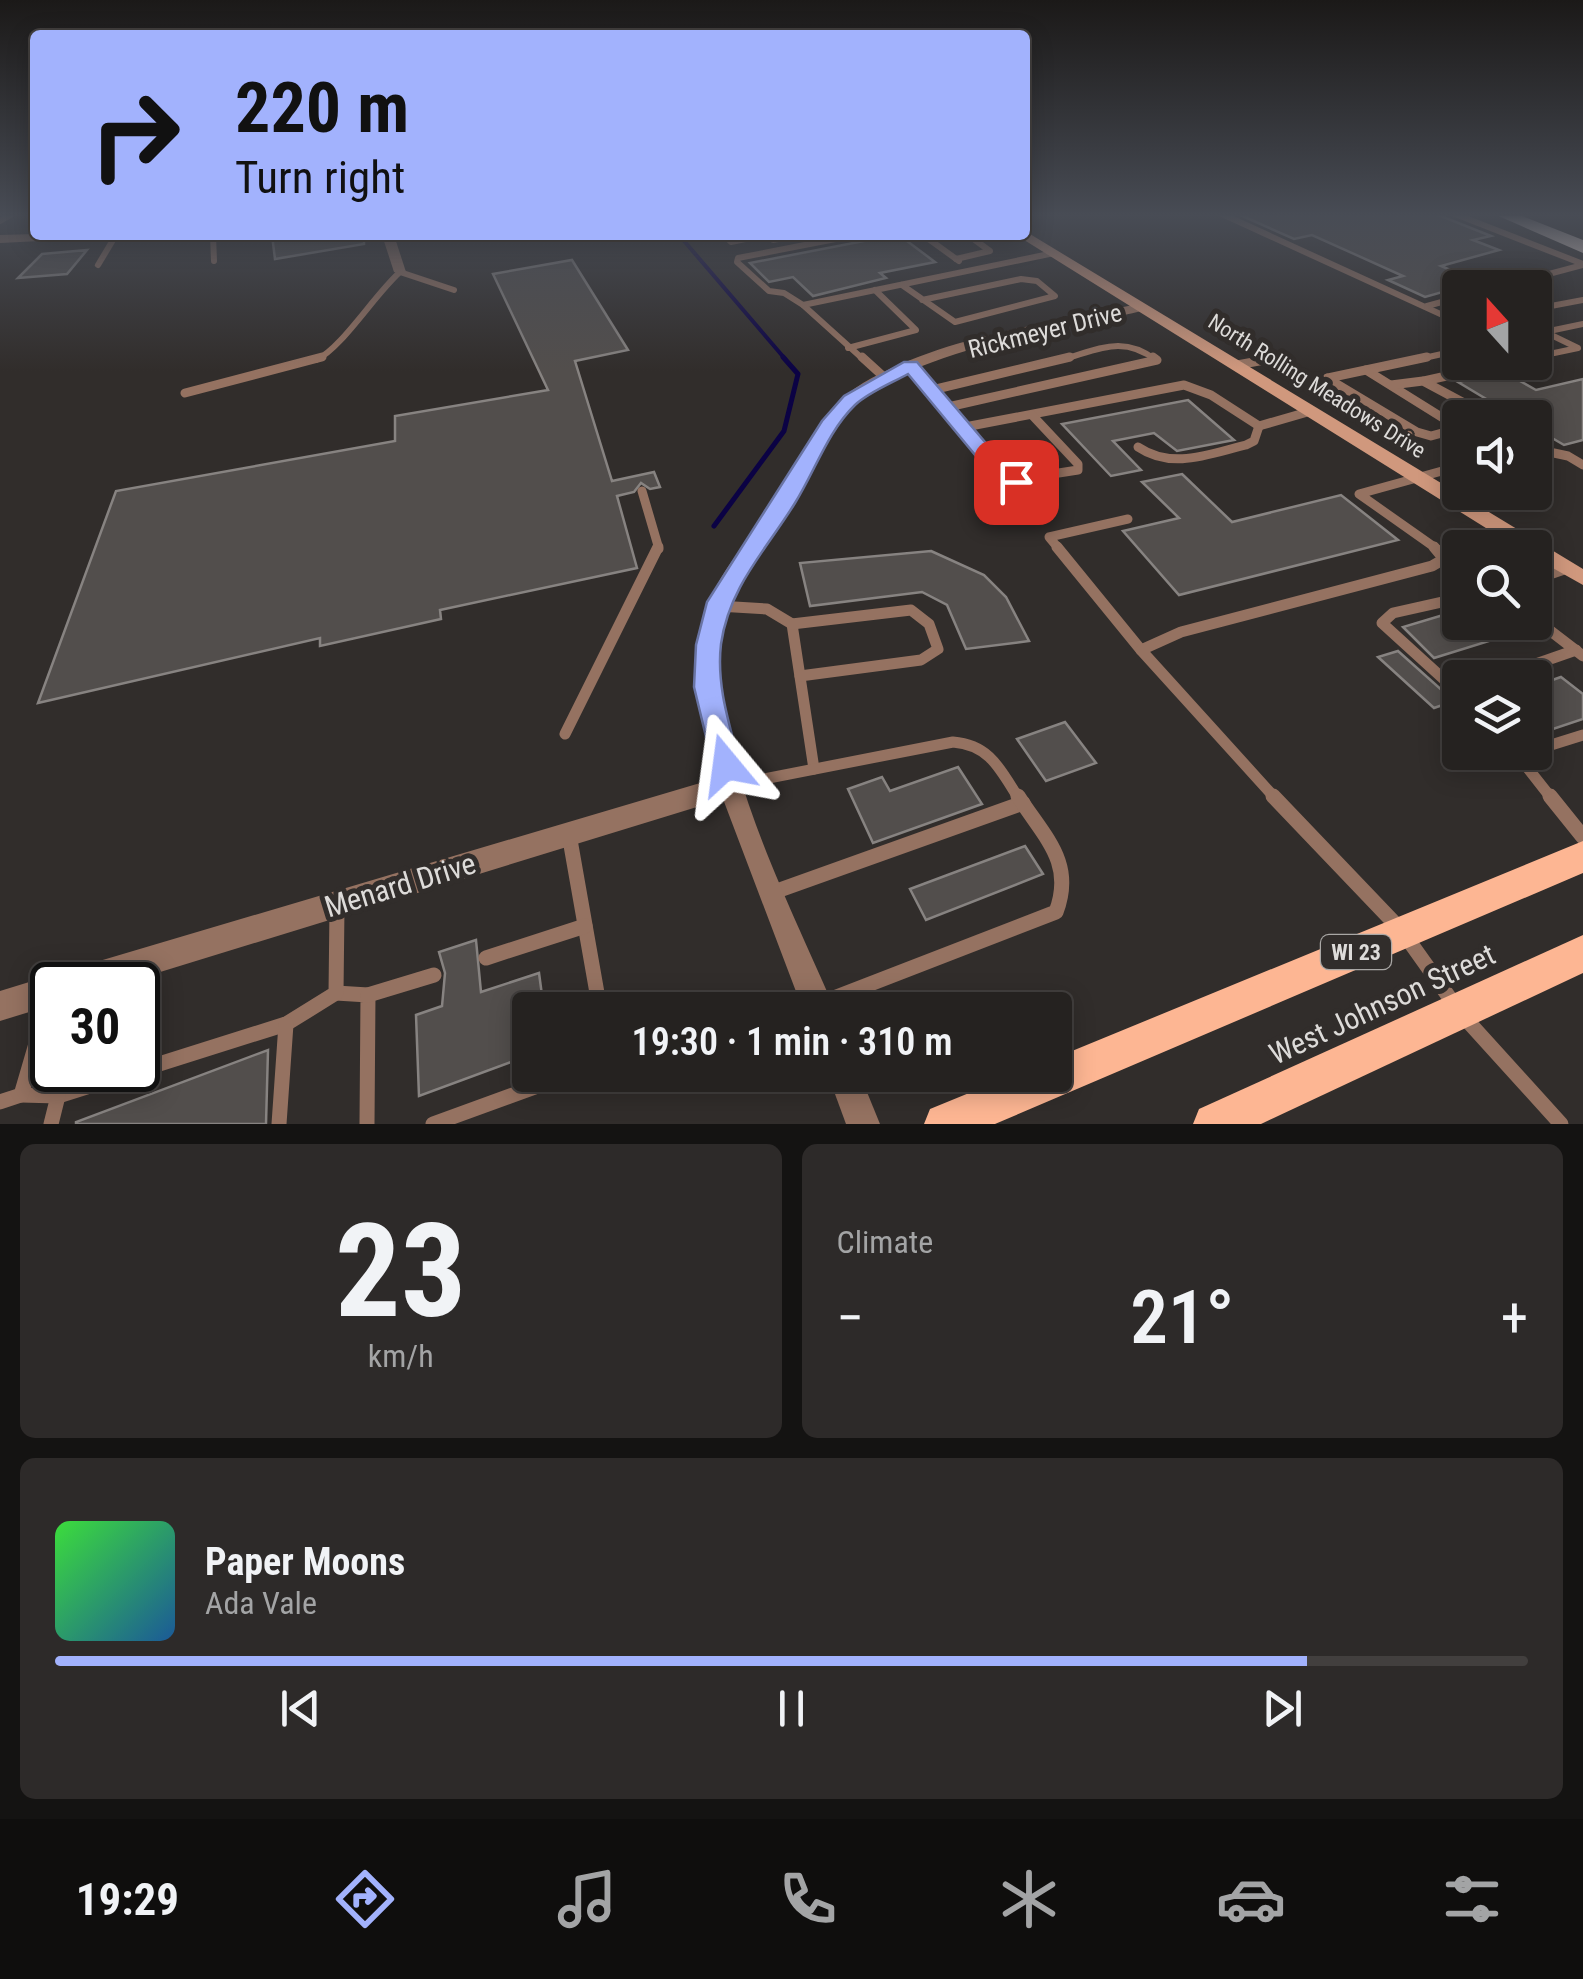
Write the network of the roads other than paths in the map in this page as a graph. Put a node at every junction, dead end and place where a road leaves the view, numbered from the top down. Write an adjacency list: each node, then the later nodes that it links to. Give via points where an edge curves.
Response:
1 (398, 266): 8 (street)
2 (742, 266): 15 (lane, via 769,291)
3 (967, 266): 7 (lane)
4 (989, 266): 7 (lane)
5 (1076, 266): 18 (main road, North Rolling Meadows Drive)
6 (1338, 266): 16 (lane)
7 (972, 270): 9 (lane)
8 (400, 272): 10 (lane); 36 (lane, via 329,354)
9 (902, 284): 11 (lane); 12 (lane)
10 (454, 290)
11 (874, 290): 15 (lane); 24 (lane, via 916,330)
12 (922, 300): 12 (lane, via 955,322 1055,296 1038,281 1021,278)
13 (1583, 300): 17 (lane)
14 (1442, 302): 16 (lane)
15 (803, 305): 24 (lane)
16 (1426, 306): 19 (lane)
17 (1552, 306)
18 (1141, 307): 28 (street, Rickmeyer Drive); 29 (main road, North Rolling Meadows Drive)
19 (1442, 314)
20 (1583, 324): 21 (lane)
21 (1552, 330)
22 (1552, 337): 23 (lane)
23 (1580, 347): 25 (lane)
24 (848, 348): 31 (lane)
25 (1552, 353)
26 (1442, 354): 30 (lane)
27 (1281, 357): 29 (lane)
28 (910, 365): 31 (street, Rickmeyer Drive); 35 (lane)
29 (1237, 366): 39 (main road, North Rolling Meadows Drive)
30 (1366, 370): 34 (lane); 34 (lane, via 1327,378 1417,432 1453,430)
31 (884, 377): 54 (street, Rickmeyer Drive, via 833,419)
32 (1442, 377): 33 (lane)
33 (1424, 381): 34 (lane); 37 (lane)
34 (1391, 385)
35 (932, 390): 38 (lane); 38 (lane, via 1125,344 1157,360)
36 (185, 393)
37 (1459, 400)
38 (948, 407): 42 (lane)
39 (1311, 412): 41 (lane); 47 (main road, North Rolling Meadows Drive)
40 (1032, 415): 41 (lane, via 1184,385 1211,394); 42 (lane); 42 (lane, via 1078,470 1008,481)
41 (1259, 426): 43 (lane, via 1254,441 1168,462)
42 (965, 427)
43 (1138, 447)
44 (1552, 451): 45 (lane)
45 (1583, 465)
46 (1442, 470): 47 (lane)
47 (1417, 476): 50 (main road, North Rolling Meadows Drive); 57 (lane, via 1359,494 1444,559 1181,632)
48 (642, 491): 62 (lane, via 659,550)
49 (1128, 519): 57 (lane, via 1049,537)
50 (1505, 530)
51 (1552, 559): 52 (main road, North Rolling Meadows Drive)
52 (1575, 573)
53 (1442, 602): 61 (lane, via 1393,613 1382,623)
54 (718, 606): 55 (lane, via 768,607); 67 (street, Rickmeyer Drive, via 707,687)
55 (792, 624): 60 (lane); 60 (lane, via 911,610 929,624 938,649 920,660)
56 (1552, 632): 58 (lane)
57 (1142, 650): 75 (lane)
58 (1579, 653): 59 (lane)
59 (1552, 661)
60 (800, 676): 65 (lane)
61 (1442, 677)
62 (565, 734)
63 (1583, 735): 64 (lane)
64 (1552, 744)
65 (814, 769): 67 (lane); 68 (lane, via 953,742 976,744 992,756)
66 (1536, 770): 70 (lane)
67 (732, 785): 69 (street, Menard Drive); 72 (street, Rickmeyer Drive)
68 (1023, 803): 72 (lane); 82 (lane, via 1063,866 1065,888 1056,912)
69 (569, 834): 73 (street, Menard Drive); 74 (lane)
70 (1583, 837)
71 (1583, 857): 75 (main road, West Johnson Street / WI 23)
72 (774, 892): 81 (street, Rickmeyer Drive)
73 (337, 904): 78 (street, Menard Drive); 83 (lane)
74 (585, 926): 77 (lane); 80 (lane)
75 (1402, 931): 87 (lane); 101 (main road, West Johnson Street / WI 23)
76 (1583, 954): 87 (main road, West Johnson Street)
77 (486, 958)
78 (145, 962)
79 (434, 975): 84 (lane)
80 (597, 992)
81 (812, 992)
82 (856, 992)
83 (336, 993): 84 (lane); 88 (lane)
84 (368, 995): 98 (lane)
85 (30, 997): 86 (street)
86 (0, 1006)
87 (1460, 1013): 95 (main road, West Johnson Street); 102 (lane)
88 (286, 1024): 93 (lane); 97 (lane)
89 (30, 1067): 92 (lane)
90 (522, 1092): 99 (lane)
91 (851, 1092): 100 (street)
92 (22, 1095): 93 (lane); 94 (lane)
93 (58, 1096): 96 (lane)
94 (0, 1102)
95 (1219, 1123)
96 (50, 1124)
97 (279, 1124)
98 (367, 1124)
99 (432, 1124)
100 (863, 1124)
101 (944, 1124)
102 (1561, 1124)

